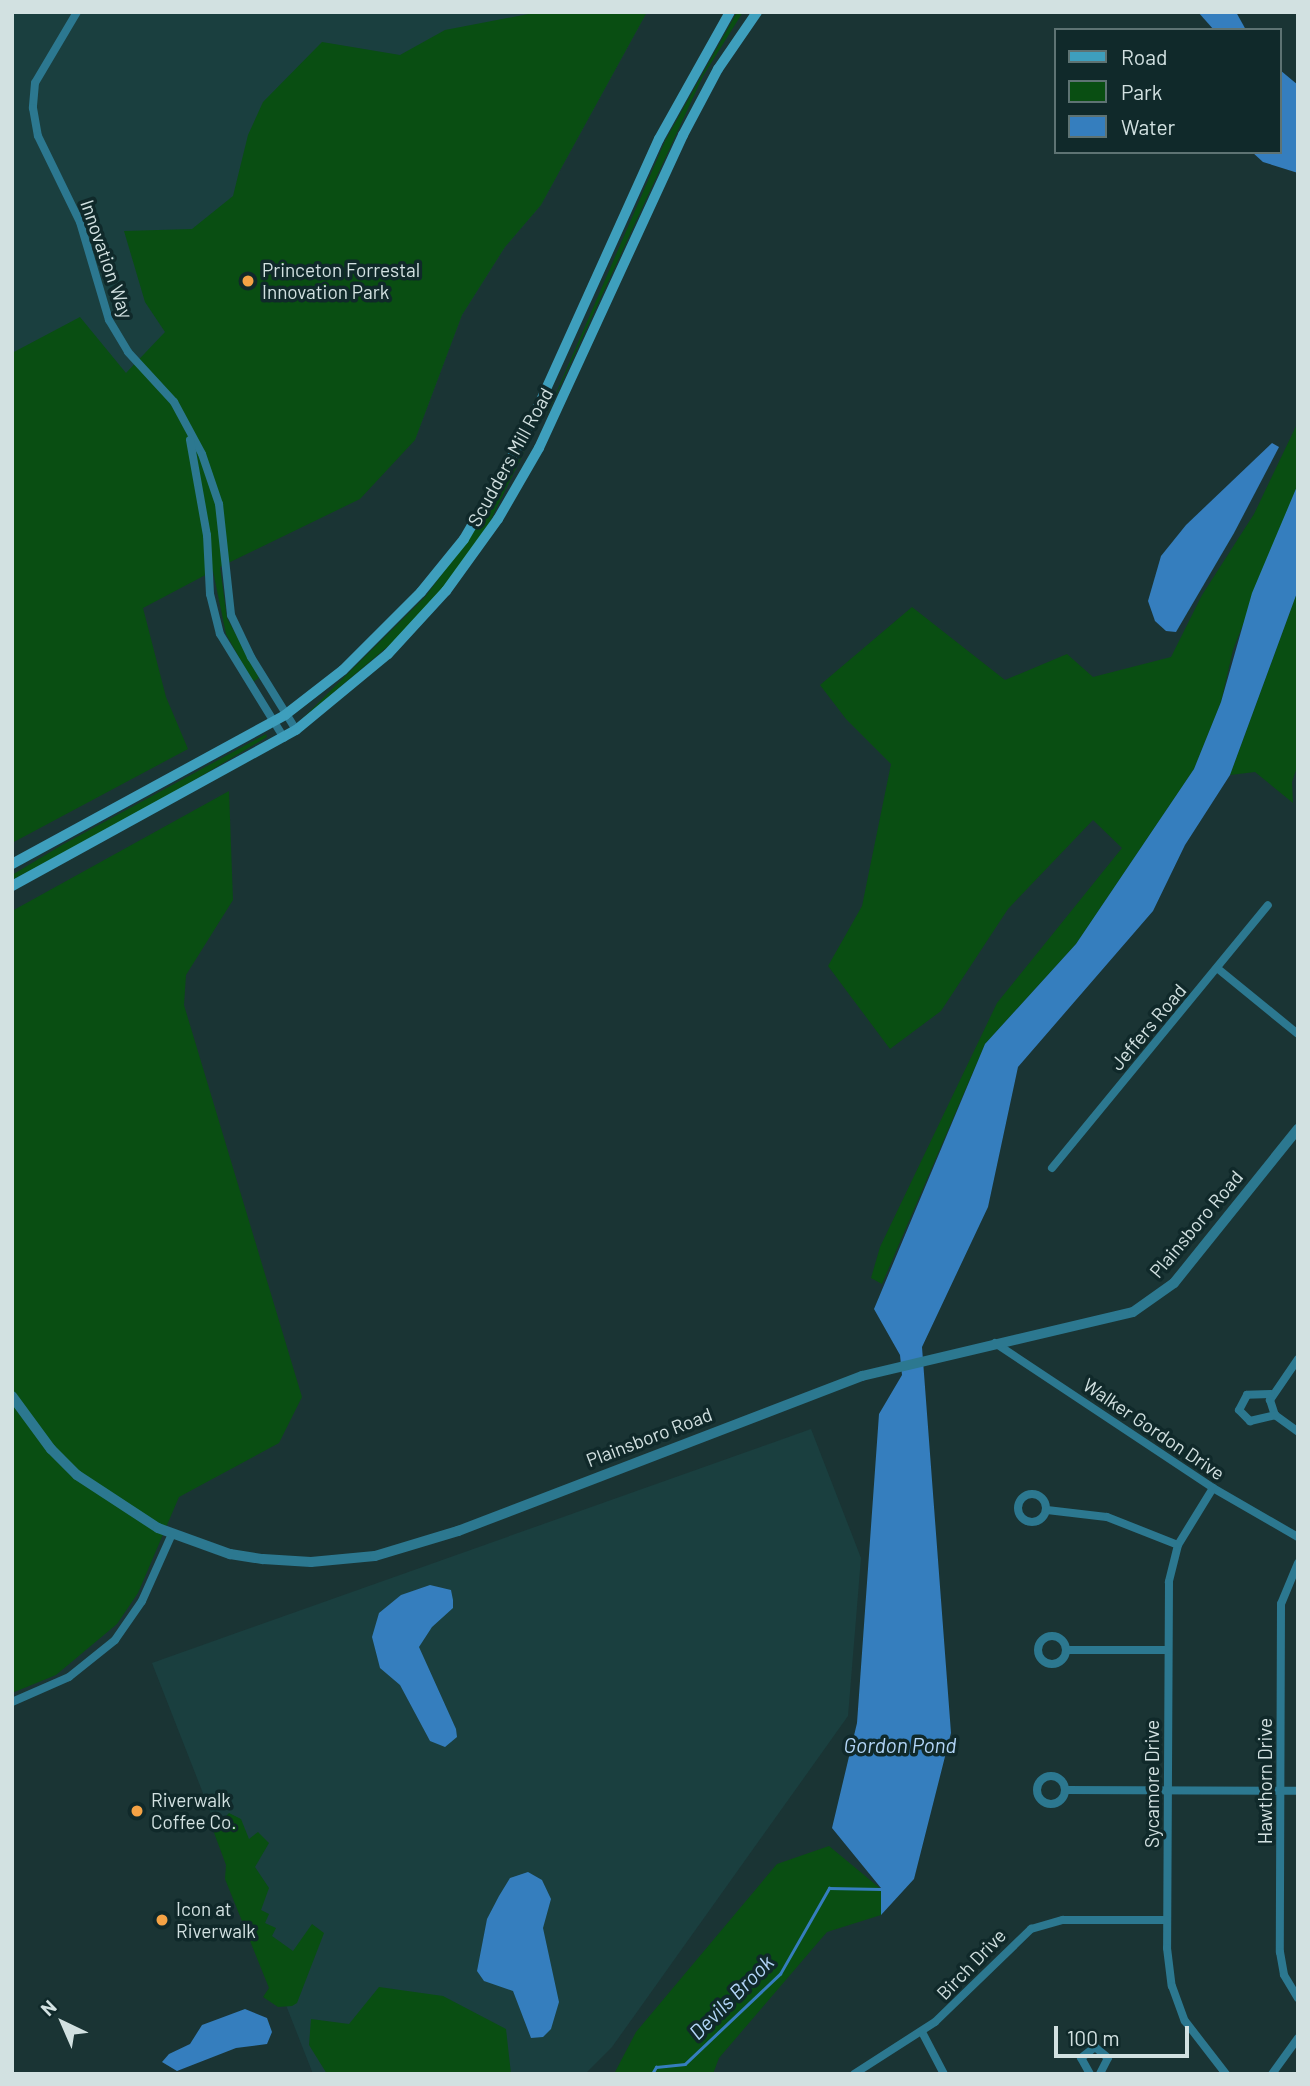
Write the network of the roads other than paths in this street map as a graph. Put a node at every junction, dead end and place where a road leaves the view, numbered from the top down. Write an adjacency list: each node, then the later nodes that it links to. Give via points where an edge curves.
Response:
1 (77, 12): 4 (street, Innovation Way, via 35,82 38,136 80,222 109,320)
2 (730, 12): 7 (main road, Scudders Mill Road, via 659,139 528,429 464,539 372,643)
3 (757, 12): 9 (main road, Scudders Mill Road, via 718,69 683,135 547,432 498,519 418,624 347,691)
4 (188, 426): 5 (street, Innovation Way); 6 (street, Innovation Way)
5 (221, 515): 6 (street); 7 (street, Innovation Way, via 232,615)
6 (204, 518): 8 (street, Innovation Way, via 210,594 220,634)
7 (285, 715): 8 (main road, Scudders Mill Road); 9 (street, Innovation Way)
8 (274, 722): 10 (street, Innovation Way); 11 (main road, Scudders Mill Road)
9 (296, 730): 10 (main road, Scudders Mill Road)
10 (284, 738): 12 (main road, Scudders Mill Road)
11 (12, 864)
12 (12, 886)
13 (1268, 905): 14 (street, Jeffers Road)
14 (1217, 968): 15 (street); 17 (street, Jeffers Road)
15 (1298, 1034)
16 (1298, 1129): 18 (street, Plainsboro Road, via 1185,1271 1154,1300 1119,1318)
17 (1052, 1168)
18 (995, 1343): 24 (street, Walker Gordon Drive); 26 (street, Plainsboro Road, via 896,1366 797,1398 458,1531 393,1552 340,1560 281,1561 230,1553)
19 (1298, 1359): 20 (street)
20 (1271, 1394): 22 (street); 22 (street, via 1247,1395 1239,1410 1250,1421)
21 (12, 1396): 26 (street, Plainsboro Road, via 51,1449 77,1475 130,1514)
22 (1275, 1415): 23 (street)
23 (1298, 1432)
24 (1213, 1488): 27 (street, Walker Gordon Drive); 28 (street, Sycamore Drive)
25 (1047, 1510): 28 (street, via 1101,1516)
26 (172, 1534): 32 (street, via 142,1601 114,1640 69,1677)
27 (1298, 1537)
28 (1178, 1545): 31 (street, Sycamore Drive, via 1169,1582)
29 (1298, 1563): 35 (street, Hawthorn Drive, via 1281,1604)
30 (1066, 1650): 31 (street)
31 (1167, 1650): 34 (street, Sycamore Drive)
32 (12, 1702)
33 (1065, 1790): 34 (street)
34 (1168, 1790): 35 (street); 37 (street, Sycamore Drive)
35 (1281, 1791): 36 (street); 38 (street, Hawthorn Drive, via 1280,1958 1286,1980)
36 (1298, 1791)
37 (1167, 1920): 39 (street, Birch Drive, via 1063,1920 1036,1927 1017,1939); 45 (street, Sycamore Drive, via 1169,1973 1180,2010 1198,2043)
38 (1298, 1998)
39 (922, 2032): 41 (street, Birch Drive); 42 (street)
40 (1298, 2038): 46 (street)
41 (854, 2074)
42 (944, 2074)
43 (1090, 2074): 44 (street, via 1082,2058 1092,2048 1108,2056)
44 (1101, 2074)
45 (1226, 2074)
46 (1272, 2074)

